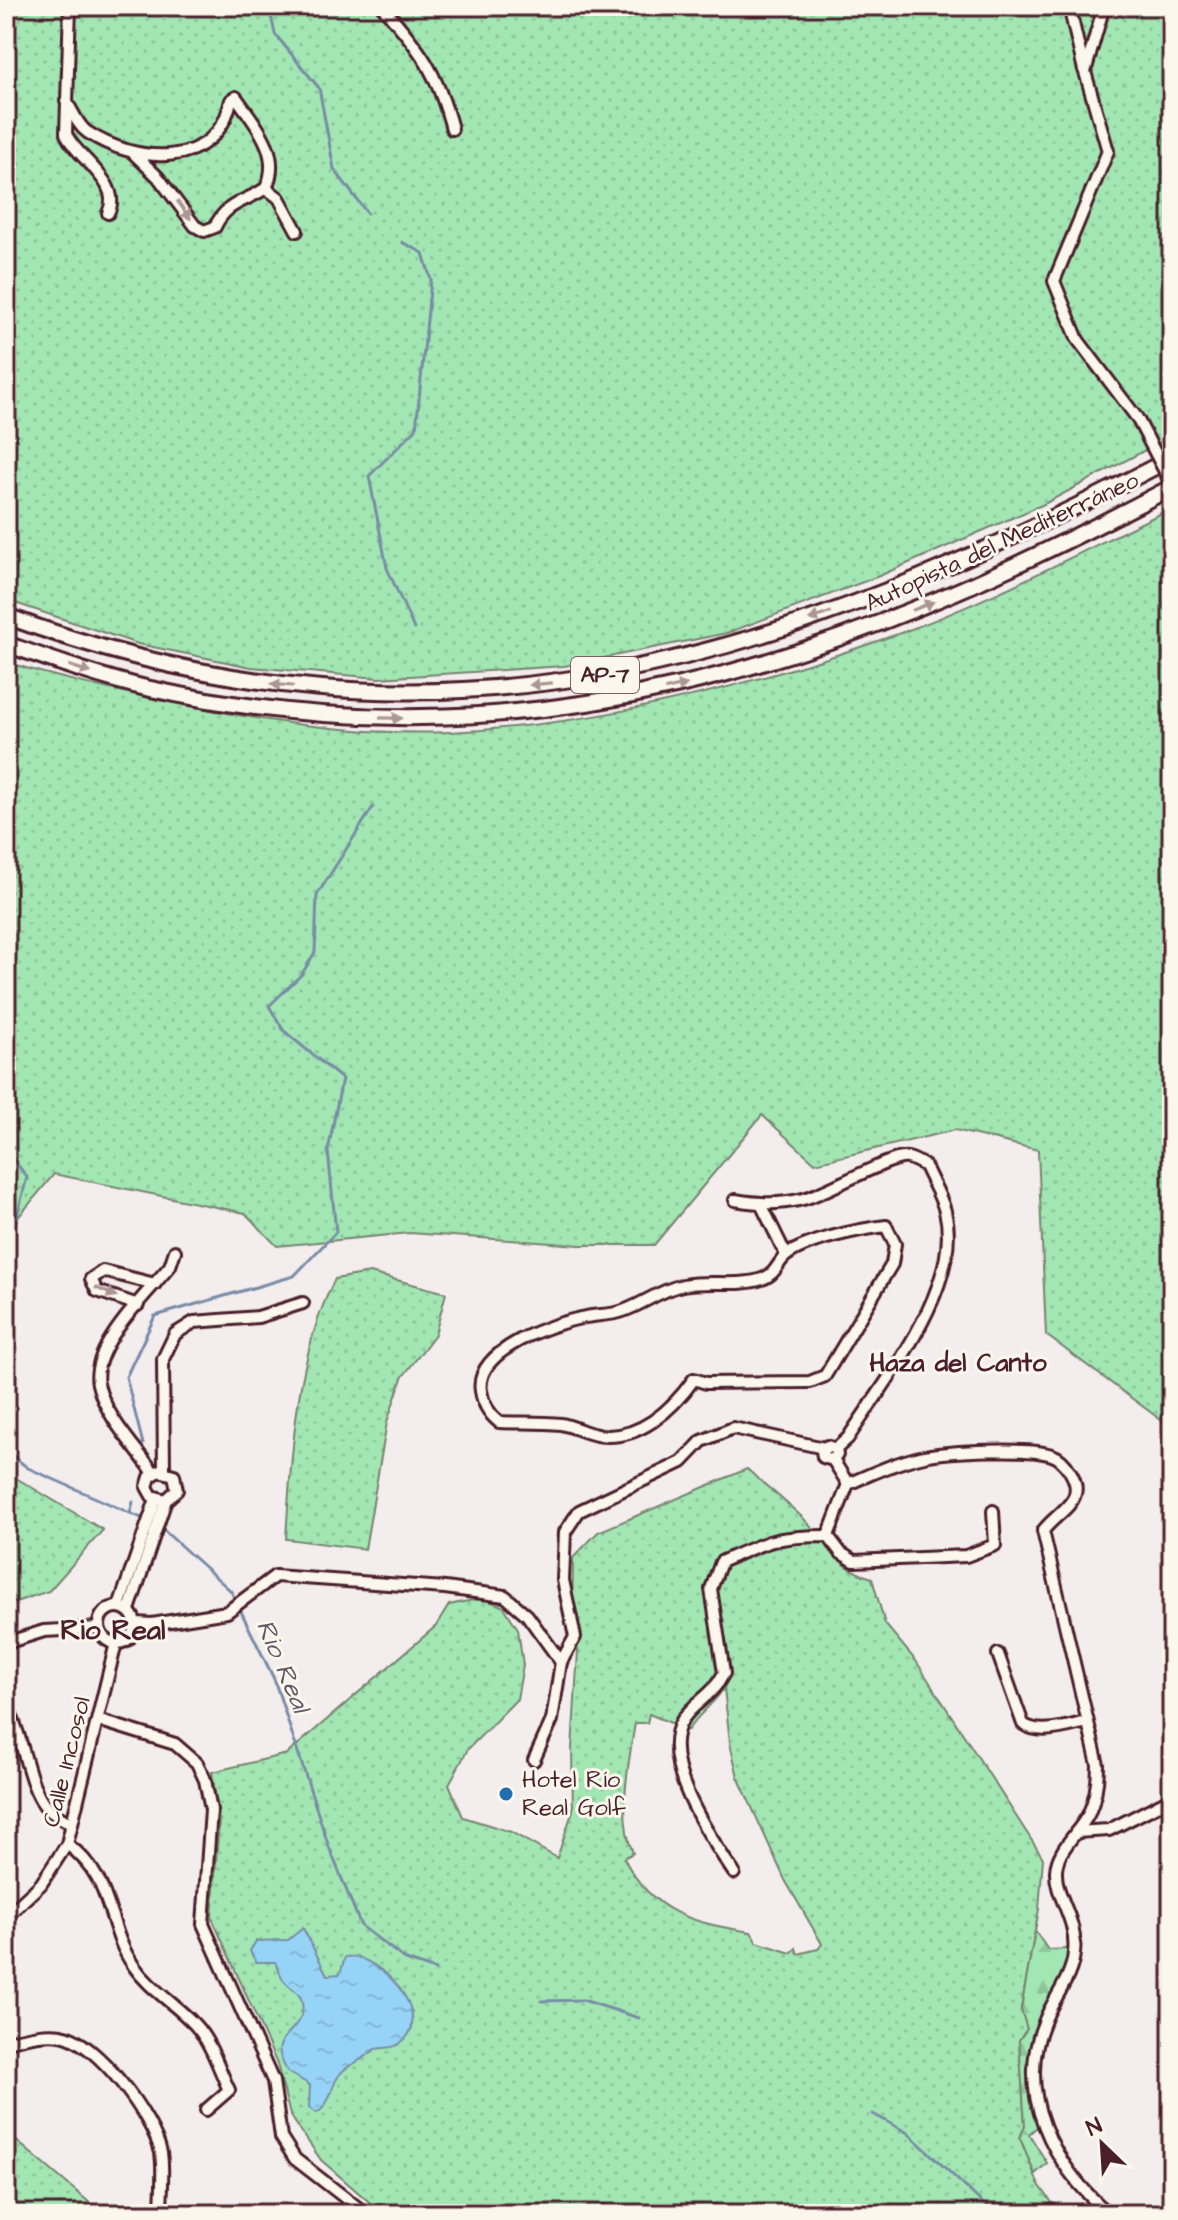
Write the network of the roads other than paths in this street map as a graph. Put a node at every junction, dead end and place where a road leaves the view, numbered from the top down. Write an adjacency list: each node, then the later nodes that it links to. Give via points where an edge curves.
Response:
1 (70, 6): 6 (street)
2 (382, 6): 7 (street, via 418,47 440,85)
3 (1069, 6): 5 (street)
4 (1104, 6): 5 (street)
5 (1085, 72): 16 (street, bridge, via 1108,151 1054,281 1078,340 1137,418)
6 (66, 101): 8 (street, via 85,131); 12 (street, via 66,134 72,148 104,178)
7 (452, 129)
8 (132, 152): 9 (street); 10 (street)
9 (153, 153): 10 (street, via 158,163); 11 (street, via 171,155 203,147 236,97 267,144 272,168)
10 (147, 167): 11 (street, one-way to 11, via 204,231 215,227 237,201)
11 (266, 188): 13 (street, via 279,198)
12 (108, 213)
13 (297, 231)
14 (1172, 449): 18 (highway)
15 (1172, 458): 18 (highway, Autopista del Mediterráneo / AP-7, via 1011,539)
16 (1172, 486): 19 (highway, Autopista del Mediterráneo / AP-7)
17 (1172, 498): 19 (highway, via 1016,574)
18 (912, 581): 20 (highway, Autopista del Mediterráneo / AP-7, one-way to 20, via 791,626 672,661 571,681 438,692 318,689 217,676 92,646)
19 (975, 584): 21 (highway, Autopista del Mediterráneo / AP-7, one-way to 19, via 143,687 228,704 369,718 484,717 601,702 700,681 796,654)
20 (6, 616)
21 (6, 644)
22 (735, 1200): 23 (street)
23 (761, 1204): 25 (street); 29 (street, via 806,1199 907,1157 925,1166 945,1211 948,1248 939,1288 848,1438)
24 (175, 1251): 26 (street)
25 (786, 1255): 25 (street, via 776,1272 760,1280 683,1285 619,1313 586,1317 510,1346 485,1366 479,1381 491,1416 499,1422 563,1424 598,1435 625,1435 656,1419 694,1379 779,1384 825,1376 892,1264 895,1244 886,1226 853,1229)
26 (155, 1284): 28 (street); 28 (street, one-way to 28, via 103,1271 91,1279 97,1291)
27 (303, 1303): 30 (street, via 258,1317 194,1322 175,1334 163,1359)
28 (138, 1305): 30 (street, via 100,1355 97,1383 104,1401)
29 (831, 1452): 31 (street); 41 (street, via 733,1428 702,1441 682,1462 579,1511 565,1532 563,1580 575,1637)
30 (159, 1472): 32 (street, via 147,1487); 32 (street, via 174,1475 178,1485 175,1495)
31 (848, 1484): 34 (street); 44 (street, via 926,1456 1049,1453 1063,1459 1077,1491 1043,1531)
32 (161, 1500): 35 (street)
33 (993, 1511): 34 (street, via 995,1545 966,1556 854,1561)
34 (828, 1536): 50 (street, via 774,1538 721,1562 714,1578 712,1608 724,1673 707,1699 681,1721 678,1736 682,1780 699,1820)
35 (124, 1608): 36 (street); 37 (street, via 102,1615)
36 (136, 1623): 39 (street, via 126,1641); 41 (street, via 227,1612 275,1576 445,1588 505,1596 527,1615)
37 (99, 1628): 38 (street, via 44,1631); 39 (street, via 102,1636)
38 (6, 1643)
39 (116, 1643): 43 (street, Calle Incosol)
40 (998, 1654): 44 (street, via 1023,1724 1045,1729)
41 (561, 1662): 45 (street, via 552,1720)
42 (6, 1704): 47 (street, via 46,1808)
43 (98, 1720): 47 (street, Calle Incosol); 55 (street, via 175,1744 197,1763 211,1810 203,1924 273,2081 281,2137 295,2159)
44 (1087, 1722): 48 (street, via 1098,1786)
45 (534, 1760)
46 (1172, 1798): 48 (street, via 1109,1830)
47 (72, 1824): 49 (street, Calle Incosol)
48 (1076, 1832): 56 (street, via 1056,1871 1076,1930 1072,1968 1037,2039 1035,2098 1044,2131 1068,2170)
49 (67, 1844): 51 (street, Calle Incosol, via 41,1884); 53 (street, via 101,1882 132,1964 206,2041 229,2090)
50 (734, 1873)
51 (6, 1917)
52 (6, 2042): 54 (street, via 62,2035 83,2045 132,2095 152,2124 161,2154)
53 (206, 2110)
54 (161, 2214)
55 (366, 2214)
56 (1109, 2214)

